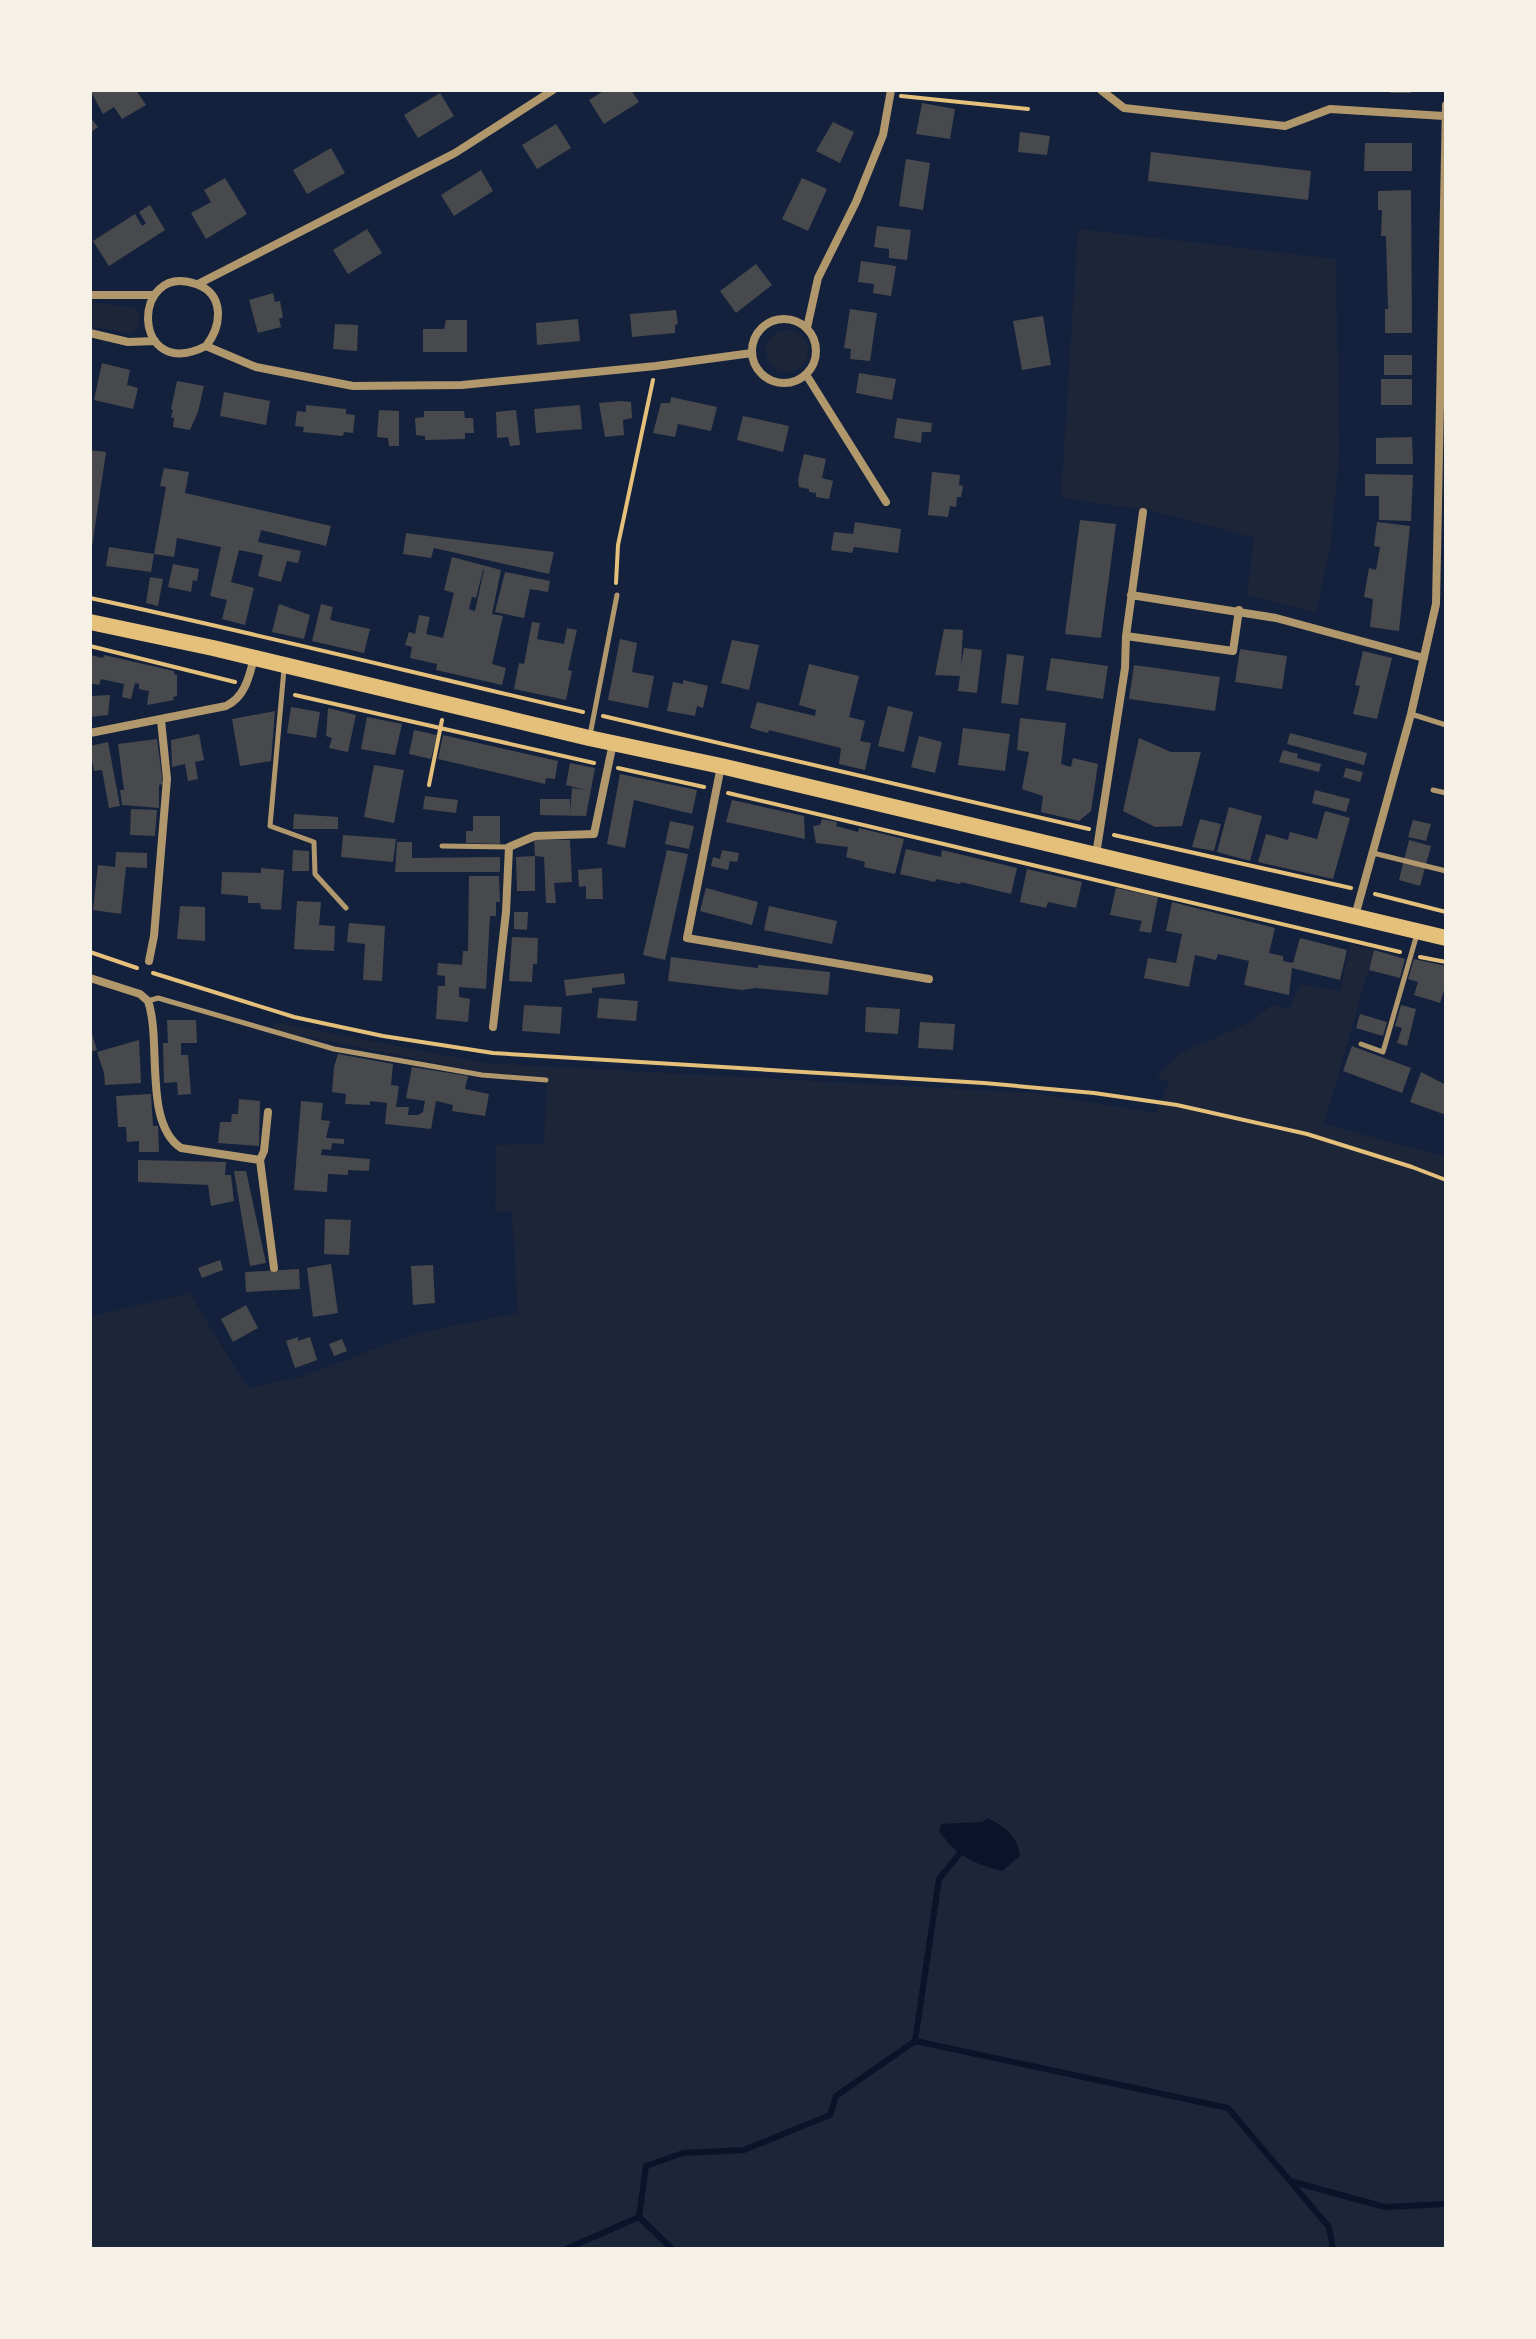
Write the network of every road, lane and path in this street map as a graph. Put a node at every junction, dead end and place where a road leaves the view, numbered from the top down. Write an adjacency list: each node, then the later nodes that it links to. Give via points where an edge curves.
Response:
1 (553, 90): 7 (street, via 455,153)
2 (1101, 90): 6 (street, via 1124,108 1285,126 1330,109)
3 (891, 92): 5 (path); 10 (street, via 883,135 818,278)
4 (1446, 105): 6 (street)
5 (1028, 109)
6 (1444, 116): 27 (street, via 1436,604)
7 (198, 284): 9 (street, via 173,283); 13 (street, via 213,297 219,319)
8 (90, 295): 9 (street)
9 (154, 295): 12 (street, via 146,317)
10 (807, 328): 14 (street, via 776,320 758,332); 16 (street, via 817,352)
11 (90, 333): 12 (street, via 128,342)
12 (155, 341): 13 (street, via 180,354)
13 (206, 346): 15 (street, via 256,367 353,386 462,385)
14 (752, 353): 15 (street); 16 (street, via 755,365 772,382 796,382)
15 (656, 366): 19 (path, via 615,562)
16 (807, 376): 17 (street)
17 (886, 502)
18 (1143, 512): 20 (street)
19 (617, 595): 32 (lane)
20 (1131, 595): 22 (street); 24 (street)
21 (90, 598): 32 (path)
22 (1239, 610): 24 (street, via 1233,651); 27 (street)
23 (90, 622): 26 (main road)
24 (1126, 636): 46 (street)
25 (90, 646): 29 (path)
26 (254, 658): 28 (main road); 29 (street)
27 (1424, 658): 33 (street)
28 (285, 666): 30 (lane); 31 (main road)
29 (246, 684): 34 (street, via 226,706)
30 (282, 692): 36 (path); 53 (lane, via 270,826 314,842 315,874)
31 (445, 705): 36 (path); 38 (main road)
32 (594, 714): 38 (lane); 46 (path)
33 (1411, 714): 35 (lane); 49 (street)
34 (161, 720): 37 (street); 60 (street, via 167,779)
35 (1446, 725)
36 (441, 728): 40 (path); 42 (path)
37 (90, 733)
38 (589, 738): 39 (main road)
39 (613, 743): 40 (street); 41 (main road)
40 (608, 766): 43 (path); 48 (street, via 594,834 535,836)
41 (721, 766): 43 (street); 50 (main road)
42 (429, 785)
43 (716, 789): 59 (path); 65 (street, via 687,938)
44 (1433, 790): 45 (lane)
45 (1446, 793)
46 (1099, 831): 50 (street); 52 (path)
47 (442, 846): 48 (lane)
48 (509, 847): 67 (street)
49 (1372, 853): 51 (lane); 52 (street)
50 (1096, 855): 55 (main road)
51 (1446, 871)
52 (1361, 890): 54 (path); 55 (street)
53 (346, 908)
54 (1446, 912)
55 (1355, 916): 56 (main road)
56 (1417, 931): 57 (main road); 59 (lane)
57 (1446, 938)
58 (90, 952): 62 (path)
59 (1411, 954): 61 (path); 68 (lane, via 1383,1052)
60 (149, 961)
61 (1446, 962)
62 (142, 969)
63 (152, 973): 72 (path, via 294,1017 493,1053 1021,1086 1177,1105 1307,1134)
64 (90, 978): 66 (street)
65 (929, 979)
66 (148, 1001): 69 (lane, via 158,998 334,1049 482,1075); 71 (street, via 161,1119 172,1142 181,1148)
67 (493, 1027)
68 (1361, 1044)
69 (546, 1080)
70 (268, 1112): 71 (street)
71 (260, 1160): 73 (street)
72 (1446, 1180)
73 (274, 1268)

